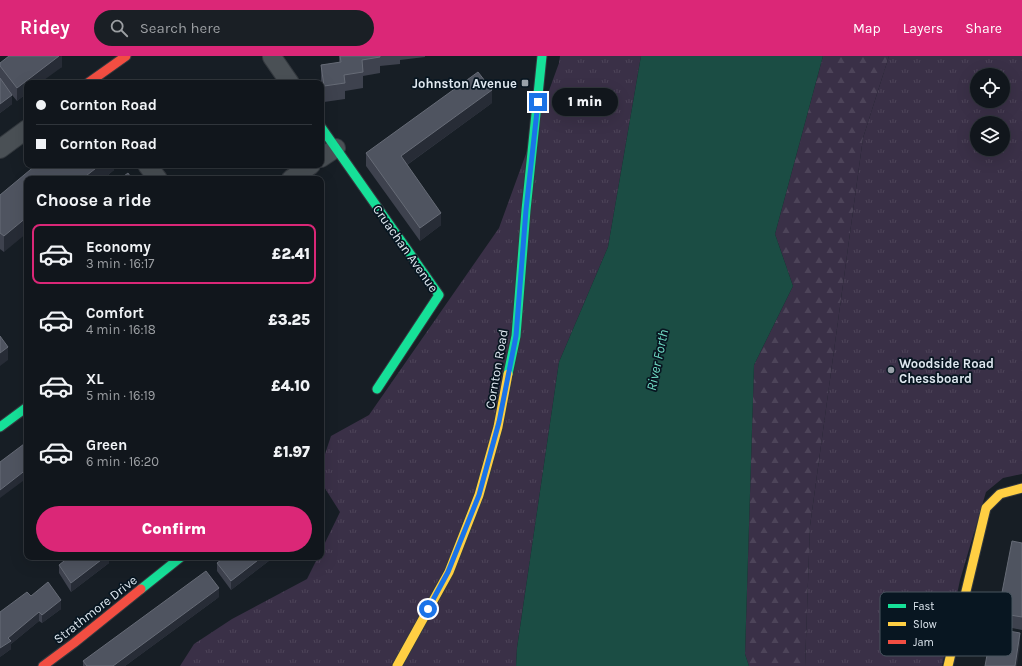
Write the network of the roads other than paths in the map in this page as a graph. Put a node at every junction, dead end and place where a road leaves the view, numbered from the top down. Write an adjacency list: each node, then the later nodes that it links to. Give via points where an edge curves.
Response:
1 (126, 56): 4 (street)
2 (542, 56): 23 (street, Cornton Road, via 516,336 498,426 479,495 448,572)
3 (272, 57): 5 (street)
4 (92, 80)
5 (288, 80)
6 (24, 131): 9 (street)
7 (324, 131): 8 (street, Cruachan Avenue)
8 (336, 148): 10 (street); 15 (street, Cruachan Avenue, via 439,295)
9 (0, 149)
10 (324, 156)
11 (149, 168): 13 (street)
12 (307, 168): 14 (street)
13 (156, 176)
14 (295, 176)
15 (377, 389)
16 (24, 409): 17 (street)
17 (0, 427)
18 (1022, 488): 20 (street, via 1000,494 986,508)
19 (177, 560): 22 (street, Strathmore Drive)
20 (966, 592)
21 (950, 656): 24 (street)
22 (43, 666)
23 (397, 666)
24 (948, 666)

